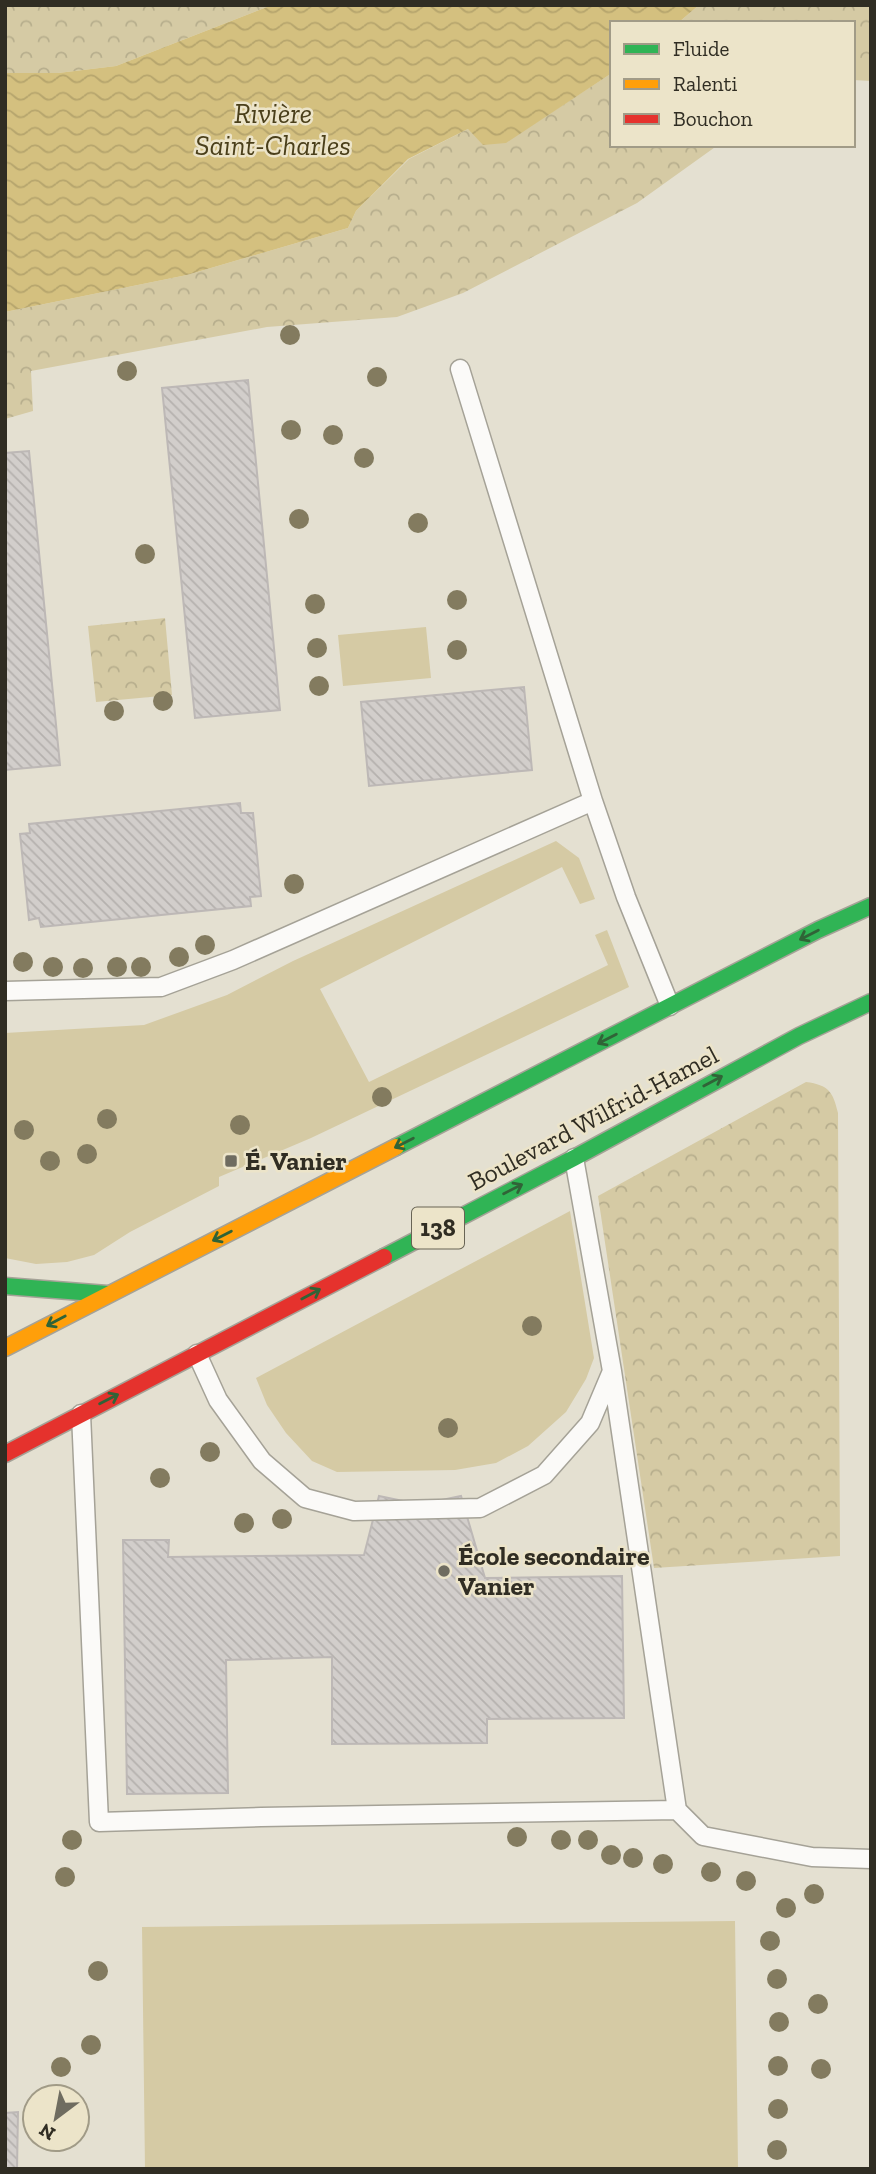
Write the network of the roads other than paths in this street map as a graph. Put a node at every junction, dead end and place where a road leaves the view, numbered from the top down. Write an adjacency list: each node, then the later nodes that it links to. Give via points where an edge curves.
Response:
1 (460, 369): 2 (lane)
2 (593, 801): 4 (lane, via 233,960 161,987); 6 (lane)
3 (871, 906): 6 (main road, one-way to 6)
4 (5, 990)
5 (871, 1002): 7 (main road, Boulevard Wilfrid-Hamel / 138, one-way to 5)
6 (670, 1006): 9 (main road, one-way to 9)
7 (574, 1157): 11 (main road, Boulevard Wilfrid-Hamel / 138, one-way to 7); 12 (lane)
8 (5, 1286): 9 (main road)
9 (107, 1294): 10 (main road, one-way to 10)
10 (5, 1348)
11 (198, 1354): 12 (lane, via 218,1401 262,1461 305,1498 354,1511 480,1508 544,1475 590,1423); 13 (main road, Boulevard Wilfrid-Hamel / 138, one-way to 11)
12 (612, 1371): 15 (lane)
13 (80, 1414): 14 (main road, Boulevard Wilfrid-Hamel / 138); 15 (lane, via 99,1822)
14 (5, 1454)
15 (677, 1810): 16 (lane, via 703,1836 812,1857)
16 (871, 1859)

